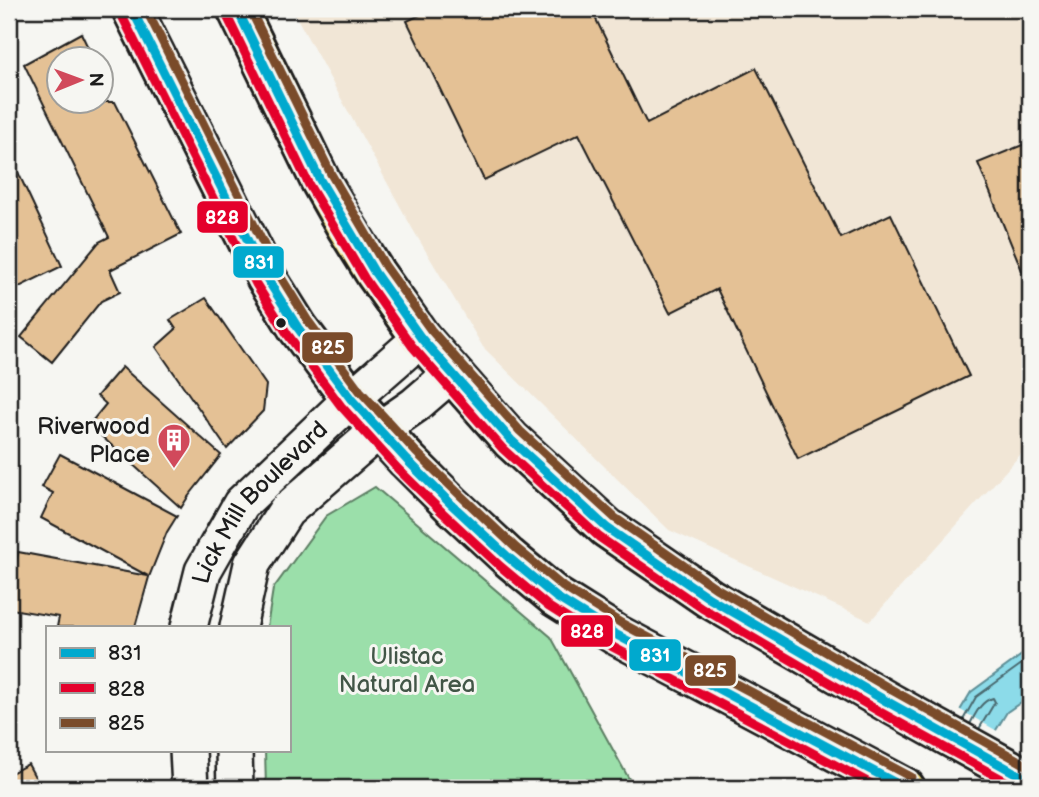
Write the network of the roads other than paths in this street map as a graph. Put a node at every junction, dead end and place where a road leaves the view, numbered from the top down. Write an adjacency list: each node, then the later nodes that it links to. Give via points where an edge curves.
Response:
1 (132, 9): 5 (main road, via 266,277)
2 (237, 9): 3 (main road, via 320,180 375,273)
3 (421, 338): 4 (main road); 5 (main road, Lick Mill Boulevard)
4 (451, 374): 6 (main road, Lick Mill Boulevard); 11 (main road, via 511,440 607,528 709,598)
5 (351, 399): 6 (main road); 7 (main road, Lick Mill Boulevard, via 241,504 203,571)
6 (379, 430): 8 (main road, Lick Mill Boulevard, via 286,511 252,564); 14 (main road, via 451,504 556,597 615,634)
7 (189, 626)
8 (238, 626)
9 (188, 752): 12 (main road)
10 (234, 752): 13 (main road)
11 (1030, 780)
12 (190, 788)
13 (235, 788)
14 (905, 788)

